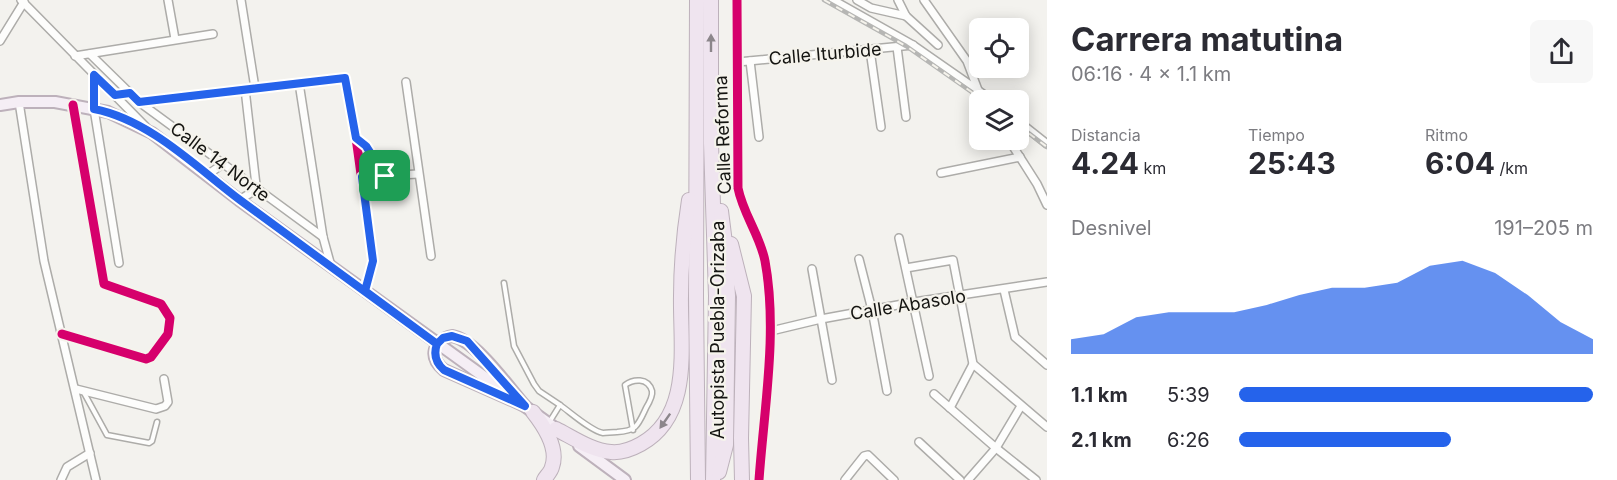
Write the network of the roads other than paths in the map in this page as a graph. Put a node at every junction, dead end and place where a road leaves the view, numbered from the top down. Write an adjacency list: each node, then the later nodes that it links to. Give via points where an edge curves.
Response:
1 (168, 0): 13 (street)
2 (241, 0): 26 (street)
3 (697, 0): 38 (highway, Autopista Puebla-Orizaba)
4 (711, 0): 44 (highway, Autopista Puebla-Orizaba, one-way to 4)
5 (737, 0): 22 (street, Calle Reforma)
6 (833, 0): 15 (street)
7 (857, 0): 11 (street)
8 (898, 0): 11 (street)
9 (924, 0): 29 (street, via 967,61)
10 (22, 1): 14 (street); 20 (street)
11 (906, 16): 16 (street)
12 (213, 34): 13 (street)
13 (175, 39): 19 (street)
14 (0, 41)
15 (913, 45): 17 (street, Calle Iturbide); 28 (street)
16 (938, 45)
17 (897, 47): 18 (street, Calle Iturbide); 37 (street)
18 (870, 50): 21 (street, Calle Iturbide); 39 (street)
19 (90, 54): 20 (street); 30 (street)
20 (75, 56): 23 (street)
21 (750, 61): 22 (street, Calle Iturbide); 42 (street)
22 (738, 62): 74 (street, Calle Reforma, via 738,188 765,258)
23 (94, 75): 31 (street); 36 (street)
24 (406, 82): 50 (street)
25 (299, 83): 26 (street, Calle 14 Norte); 43 (street, Calle 14 Norte, via 345,78); 57 (street)
26 (255, 88): 27 (street, Calle 14 Norte)
27 (245, 89): 33 (street, Calle 14 Norte); 54 (street)
28 (976, 90)
29 (978, 90)
30 (130, 93): 31 (street); 33 (street)
31 (115, 95): 41 (street)
32 (19, 102): 34 (main road); 35 (main road); 75 (street, via 44,261)
33 (139, 102): 48 (street, Calle 14 Norte)
34 (0, 105)
35 (74, 105): 36 (main road); 75 (street, via 104,284 161,304 170,318 168,334 152,357 146,359)
36 (94, 109): 41 (main road); 62 (street)
37 (906, 117)
38 (697, 123): 90 (highway, one-way to 90, via 683,243 682,366 671,414 645,442 616,453 596,449); 97 (highway, Autopista Puebla-Orizaba); 97 (highway, Autopista Puebla-Orizaba, via 705,181 710,367)
39 (881, 128)
40 (1029, 130): 45 (street)
41 (152, 133): 51 (main road)
42 (759, 137)
43 (356, 138): 52 (street, via 366,146); 53 (street)
44 (711, 143): 59 (highway, Autopista Puebla-Orizaba); 94 (highway, Autopista Puebla-Orizaba, via 726,253); 103 (highway, Autopista Puebla-Orizaba, via 716,296)
45 (1047, 144)
46 (1015, 150): 47 (street)
47 (1020, 157): 49 (street); 56 (street)
48 (223, 164): 51 (street); 54 (street, Calle 14 Norte)
49 (941, 173)
50 (418, 174): 52 (street); 60 (street)
51 (207, 175): 55 (main road)
52 (385, 176): 53 (street)
53 (362, 177): 69 (street, via 373,261)
54 (256, 189): 55 (street); 57 (street, Calle 14 Norte)
55 (239, 200): 63 (main road)
56 (1047, 205)
57 (323, 237): 63 (street)
58 (898, 238): 64 (street)
59 (731, 241): 94 (highway, Autopista Puebla-Orizaba, via 736,296 735,374); 104 (highway, via 744,296)
60 (431, 256)
61 (859, 259): 72 (street)
62 (119, 263)
63 (331, 267): 69 (main road)
64 (906, 267): 70 (street, via 953,260); 71 (street)
65 (812, 269): 73 (street)
66 (1047, 282): 68 (street, Calle Abasolo)
67 (504, 283): 85 (lane, via 514,346 539,391)
68 (1004, 290): 70 (street, Calle Abasolo); 78 (street, via 1015,337)
69 (365, 291): 76 (main road)
70 (961, 296): 71 (street, Calle Abasolo); 77 (street)
71 (914, 302): 72 (street, Calle Abasolo); 79 (street)
72 (872, 310): 73 (street, Calle Abasolo); 83 (street)
73 (821, 319): 74 (street, Calle Abasolo); 81 (street)
74 (771, 331): 105 (street, Calle Reforma)
75 (62, 334): 82 (street)
76 (437, 344): 88 (main road); 88 (main road, via 435,358 444,370); 88 (main road, via 452,336 467,341)
77 (973, 364): 86 (street); 87 (street)
78 (1047, 365)
79 (929, 376)
80 (164, 379): 82 (street, via 168,402 156,409)
81 (832, 380)
82 (79, 389): 89 (lane, via 107,435 150,443); 96 (street)
83 (887, 391)
84 (934, 394): 87 (street)
85 (560, 405): 90 (lane); 92 (lane, via 602,433)
86 (1021, 406): 91 (street); 95 (street)
87 (951, 408): 95 (street)
88 (529, 409): 90 (main road); 100 (highway, via 546,430 553,454 552,467)
89 (157, 422)
90 (552, 426): 101 (main road)
91 (1047, 427)
92 (633, 430): 92 (lane, via 625,385 638,380 652,391)
93 (919, 442): 108 (street)
94 (726, 445): 103 (highway, Autopista Puebla-Orizaba)
95 (996, 448): 109 (street); 110 (street)
96 (90, 453): 98 (street, via 67,467); 99 (street)
97 (698, 458): 102 (highway, Autopista Puebla-Orizaba)
98 (61, 480)
99 (96, 480)
100 (544, 480)
101 (625, 480)
102 (698, 480)
103 (715, 480)
104 (742, 480)
105 (759, 480)
106 (845, 480): 107 (street, via 868,455)
107 (894, 480)
108 (960, 480)
109 (968, 480)
110 (1036, 480)

